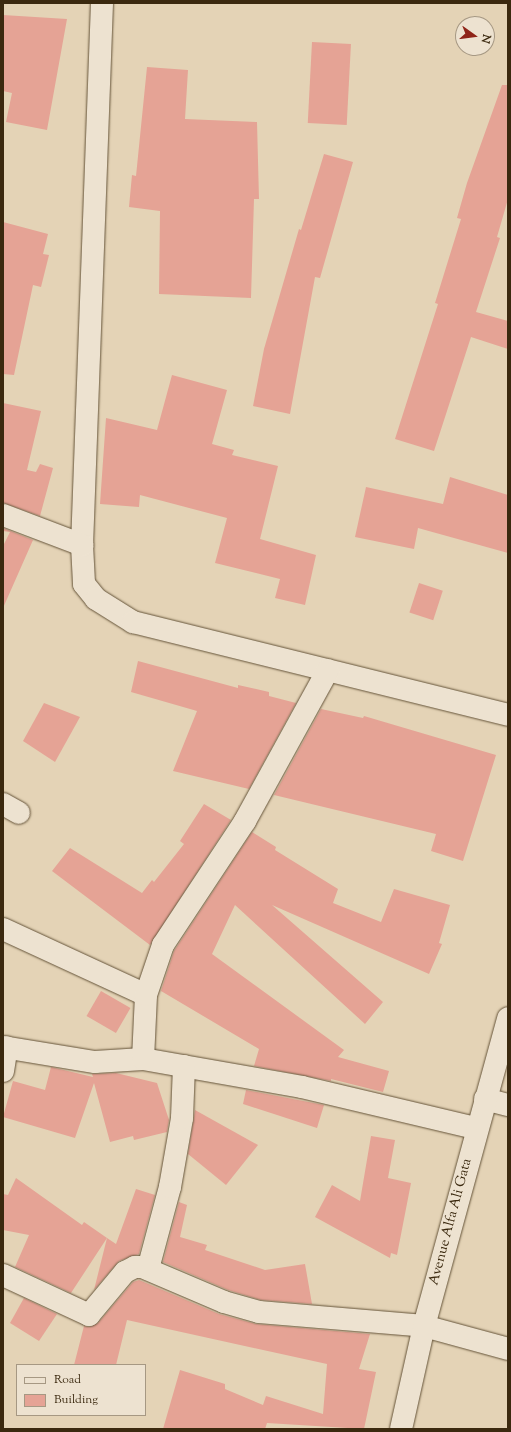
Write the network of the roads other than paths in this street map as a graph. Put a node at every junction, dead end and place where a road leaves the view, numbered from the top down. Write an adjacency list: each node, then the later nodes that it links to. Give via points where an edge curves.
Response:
1 (102, 3): 3 (street)
2 (3, 515): 3 (street)
3 (82, 545): 4 (street, via 84,584 96,599 133,622)
4 (328, 670): 5 (street); 7 (street, via 246,821 163,945)
5 (508, 715)
6 (3, 929): 7 (street)
7 (146, 995): 10 (street)
8 (508, 1018): 13 (street, Avenue Alfa Ali Gata)
9 (5, 1047): 10 (street, via 95,1062); 12 (street)
10 (143, 1059): 11 (street)
11 (184, 1066): 15 (street, via 302,1086); 16 (street, via 182,1118 170,1187)
12 (3, 1071)
13 (485, 1099): 14 (street); 15 (street, Avenue Alfa Ali Gata)
14 (508, 1105)
15 (476, 1128): 18 (street, Avenue Alfa Ali Gata)
16 (148, 1270): 17 (street, via 135,1267 125,1272 89,1315); 18 (street, via 224,1302 259,1312)
17 (3, 1275)
18 (424, 1326): 19 (street); 20 (street, Avenue Alfa Ali Gata)
19 (508, 1349)
20 (401, 1429)

